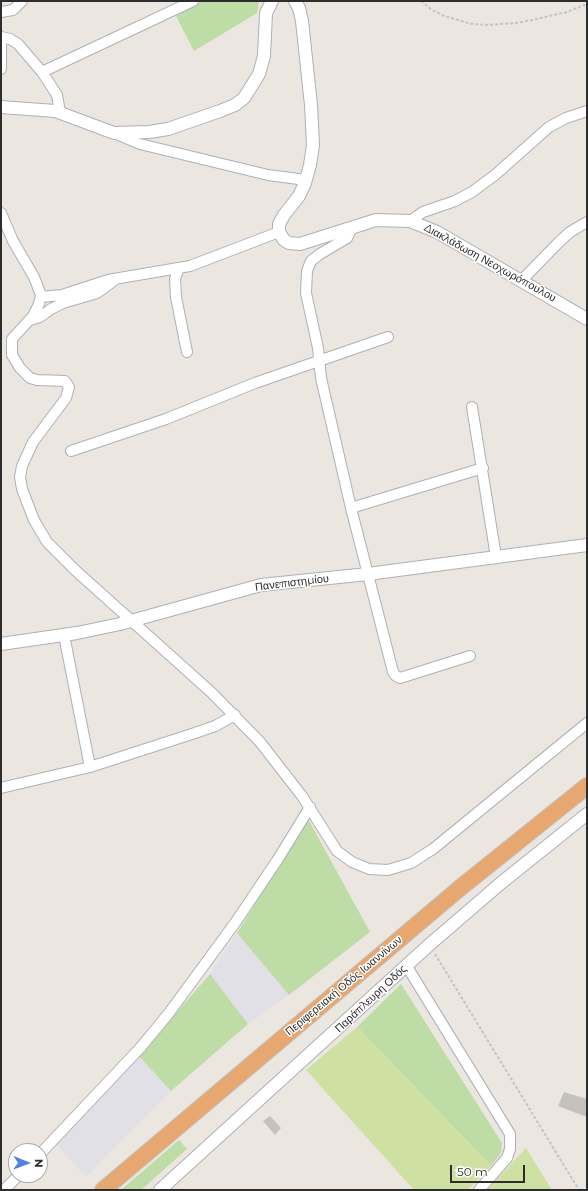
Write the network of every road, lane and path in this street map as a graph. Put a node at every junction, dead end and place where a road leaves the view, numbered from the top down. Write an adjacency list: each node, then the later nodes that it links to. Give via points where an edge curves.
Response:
1 (22, 1): 7 (street, via 13,10)
2 (193, 1): 10 (street)
3 (272, 1): 14 (street, via 266,13 262,65 255,82 239,102 168,129)
4 (295, 1): 15 (street, via 302,21 312,124 312,154)
5 (421, 1): 6 (path, via 444,16 486,25 532,20 567,12)
6 (587, 4)
7 (1, 12)
8 (1, 38): 9 (street); 10 (street, via 10,39 18,44)
9 (1, 69)
10 (42, 72): 13 (street, via 57,95)
11 (1, 107): 13 (street)
12 (587, 111): 17 (street, via 549,127 499,172 472,192 424,212)
13 (60, 112): 14 (street)
14 (114, 133): 15 (street, via 140,144 268,175)
15 (306, 180): 20 (street, via 299,196 282,218)
16 (1, 213): 24 (street, via 34,277)
17 (410, 221): 19 (street, Διακλάδωση Νεοχωρόπουλου, via 376,220); 23 (street, Διακλάδωση Νεοχωρόπουλου, via 437,232)
18 (587, 222): 23 (street, via 564,237)
19 (352, 228): 20 (street, Διακλάδωση Νεοχωρόπουλου, via 296,244 286,242); 29 (street, via 347,238 316,257 307,270 306,293)
20 (279, 232): 21 (street)
21 (178, 270): 22 (street); 28 (street, via 175,279 176,297)
22 (115, 280): 24 (street, via 58,296); 26 (street, via 97,293 63,303)
23 (522, 280): 25 (street, Διακλάδωση Νεοχωρόπουλου)
24 (41, 297): 26 (street, via 40,304)
25 (587, 319)
26 (30, 320): 37 (street, via 12,339 12,355 17,364 30,378 65,381 69,388 66,398 33,442 24,460 20,481 27,505 47,542)
27 (388, 337): 29 (street)
28 (186, 352)
29 (319, 361): 31 (street); 33 (street)
30 (472, 407): 32 (street)
31 (72, 451)
32 (483, 468): 33 (street); 35 (street)
33 (351, 508): 36 (street)
34 (587, 545): 35 (street, Πανεπιστημίου)
35 (496, 557): 36 (street, Πανεπιστημίου)
36 (368, 574): 37 (street, Πανεπιστημίου, via 261,585); 40 (street, via 396,676 400,678)
37 (134, 621): 38 (street, Πανεπιστημίου); 41 (street)
38 (64, 635): 39 (street, Πανεπιστημίου); 43 (street)
39 (1, 644)
40 (470, 656)
41 (235, 715): 43 (street, via 215,726); 46 (street, via 264,746)
42 (587, 723): 46 (street, via 433,849 398,868 369,869 345,857 333,846)
43 (90, 766): 45 (street)
44 (587, 786): 51 (highway, Περιφερειακή Οδός Ιωαννίνων, via 460,888)
45 (1, 788)
46 (310, 807): 50 (street, via 235,923 169,1013 141,1047)
47 (587, 814): 48 (street, Παράπλευρη Οδός)
48 (429, 945): 49 (street, Παράπλευρη Οδός); 54 (path)
49 (406, 965): 52 (street, Παράπλευρη Οδός); 53 (street, via 510,1134 507,1158)
50 (48, 1146)
51 (103, 1190)
52 (160, 1190)
53 (479, 1190)
54 (579, 1190)

